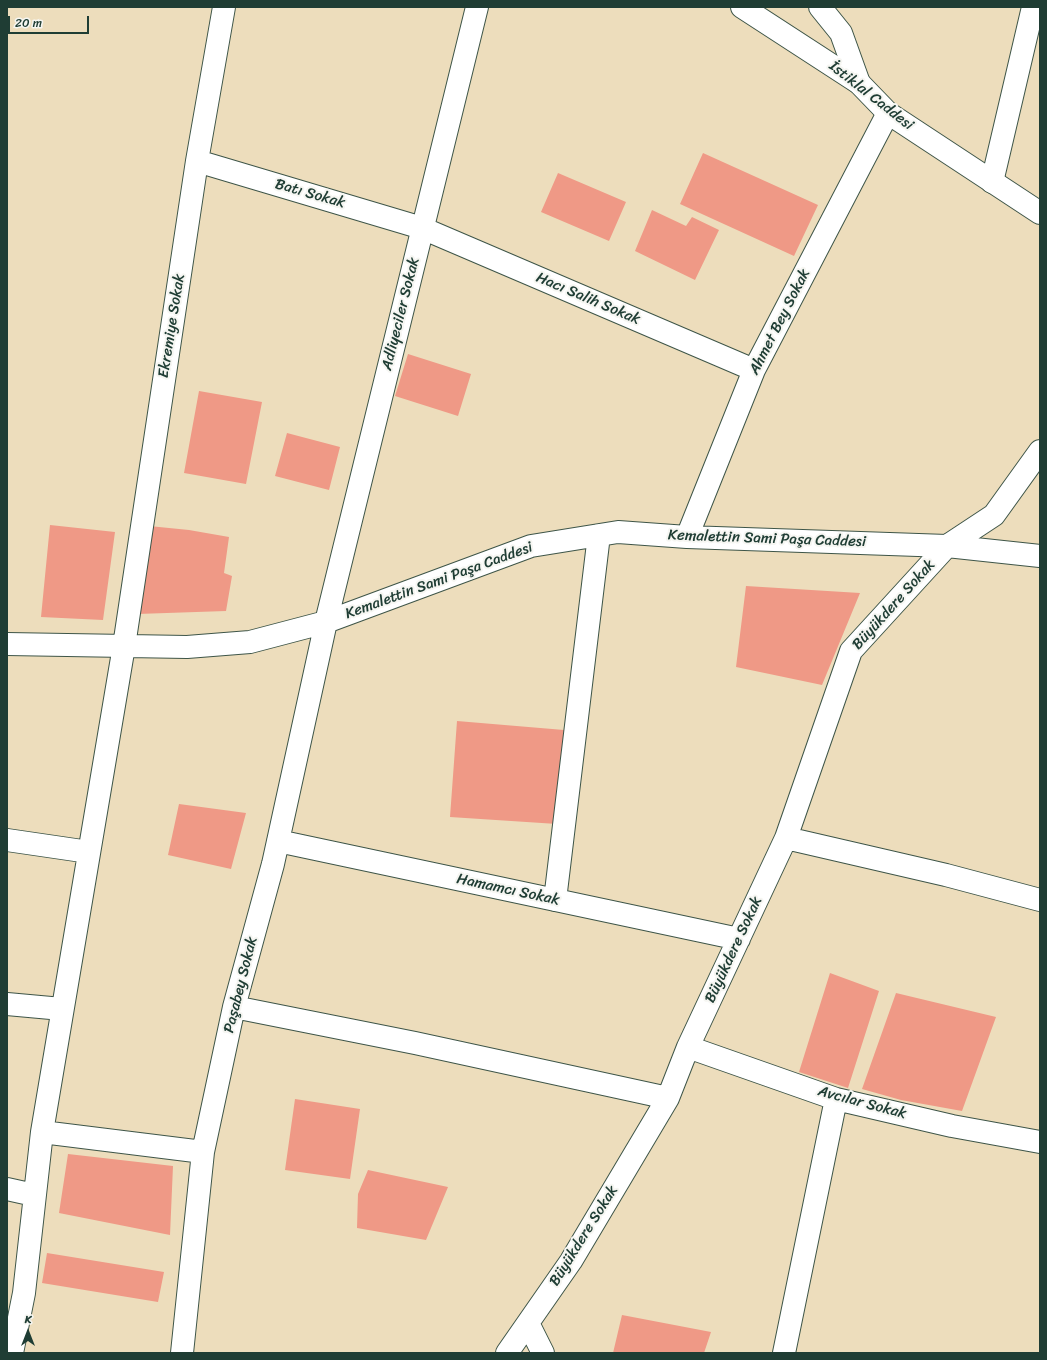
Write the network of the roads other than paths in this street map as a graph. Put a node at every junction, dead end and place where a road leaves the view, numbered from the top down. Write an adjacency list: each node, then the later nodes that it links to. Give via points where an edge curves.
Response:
1 (224, 7): 10 (street, Ekremiye Sokak)
2 (477, 7): 13 (street, Adliyeciler Sokak)
3 (742, 7): 7 (street, İstiklal Caddesi)
4 (820, 7): 6 (street)
5 (1033, 7): 11 (street)
6 (841, 33): 7 (street); 8 (street)
7 (819, 57): 8 (street, İstiklal Caddesi)
8 (859, 83): 9 (street, İstiklal Caddesi)
9 (888, 113): 11 (street, İstiklal Caddesi); 14 (street, Ahmet Bey Sokak)
10 (197, 161): 13 (street, Batı Sokak); 22 (street, Ekremiye Sokak)
11 (992, 182): 12 (street, İstiklal Caddesi)
12 (1040, 213)
13 (422, 228): 14 (street, Hacı Salih Sokak); 20 (street, Adliyeciler Sokak)
14 (754, 370): 17 (street, Ahmet Bey Sokak)
15 (1040, 451): 18 (street, Büyükdere Sokak, via 994,515)
16 (599, 535): 17 (street, Kemalettin Sami Paşa Caddesi, via 618,532); 20 (street, Kemalettin Sami Paşa Caddesi, via 531,546); 27 (street)
17 (686, 538): 18 (street, Kemalettin Sami Paşa Caddesi)
18 (947, 546): 19 (street, Kemalettin Sami Paşa Caddesi); 23 (street, Büyükdere Sokak, via 851,651)
19 (1040, 556)
20 (326, 622): 22 (street, Kemalettin Sami Paşa Caddesi, via 250,642 187,647); 25 (street, Paşabey Sokak)
21 (7, 644): 22 (street, Kemalettin Sami Paşa Caddesi)
22 (124, 646): 26 (street, Ekremiye Sokak)
23 (786, 838): 28 (street); 29 (street, Büyükdere Sokak)
24 (7, 840): 26 (street)
25 (278, 841): 27 (street, Hamamcı Sokak); 31 (street, Paşabey Sokak)
26 (89, 852): 32 (street, Ekremiye Sokak)
27 (555, 900): 29 (street, Hamamcı Sokak)
28 (1040, 900)
29 (739, 939): 33 (street, Büyükdere Sokak)
30 (7, 1004): 32 (street)
31 (234, 1008): 34 (street, via 423,1045); 38 (street, Paşabey Sokak)
32 (62, 1009): 36 (street, Ekremiye Sokak)
33 (688, 1047): 34 (street, Büyükdere Sokak); 35 (street, Avcılar Sokak)
34 (668, 1098): 41 (street, Büyükdere Sokak, via 571,1261)
35 (836, 1099): 37 (street, Avcılar Sokak, via 952,1126); 46 (street)
36 (42, 1132): 38 (street); 40 (street, Ekremiye Sokak)
37 (1040, 1142)
38 (203, 1152): 43 (street, Paşabey Sokak)
39 (7, 1189): 40 (street)
40 (34, 1195): 42 (street, Ekremiye Sokak, via 24,1294)
41 (528, 1324): 44 (street, Büyükdere Sokak); 45 (street)
42 (12, 1353)
43 (182, 1353)
44 (507, 1353)
45 (543, 1353)
46 (784, 1353)

